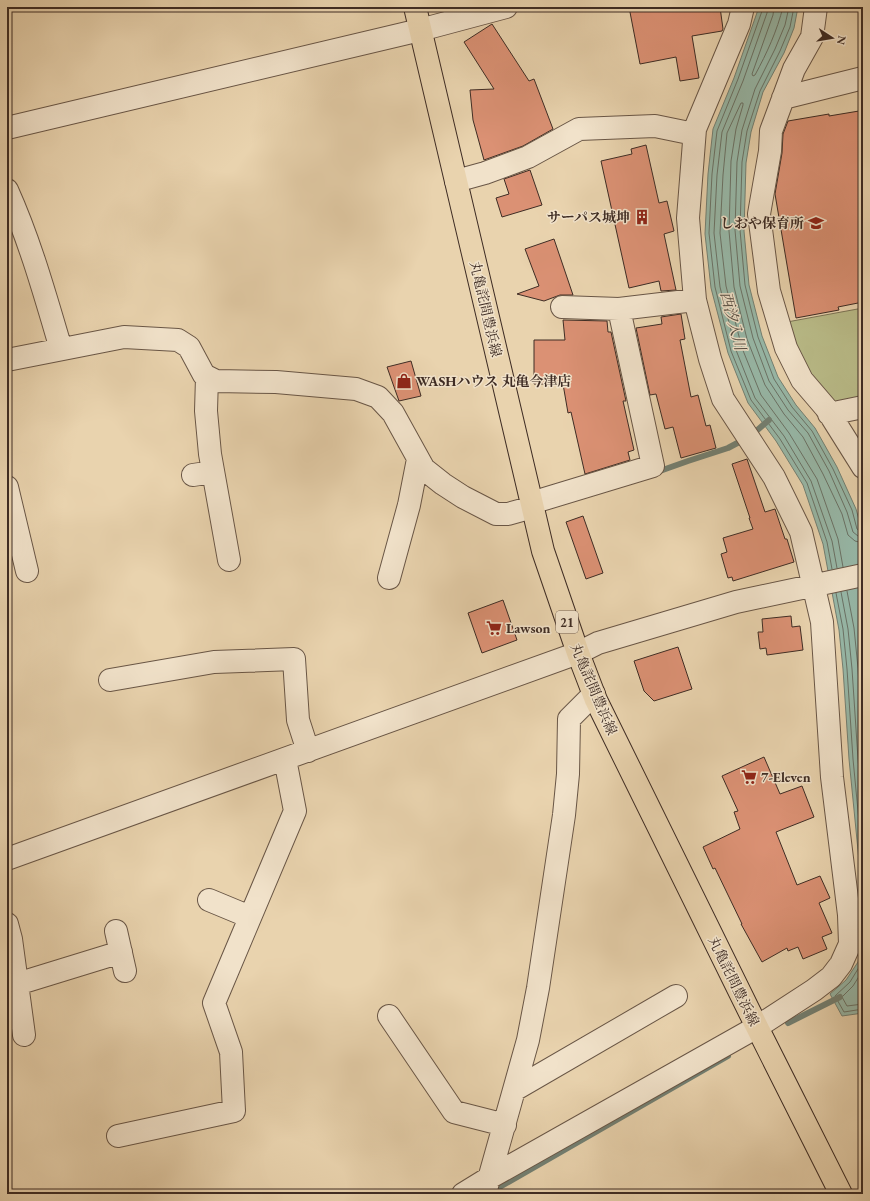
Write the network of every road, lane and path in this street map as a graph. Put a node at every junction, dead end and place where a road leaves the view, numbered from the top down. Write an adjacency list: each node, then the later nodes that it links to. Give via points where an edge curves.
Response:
1 (415, 7): 5 (main road, 丸亀詫間豊浜線 / 21)
2 (506, 7): 5 (street)
3 (743, 7): 9 (street, via 739,24)
4 (816, 7): 7 (street, via 812,37 794,69)
5 (420, 30): 8 (street); 10 (main road, 丸亀詫間豊浜線 / 21)
6 (863, 78): 7 (street)
7 (783, 98): 19 (street, via 771,131 760,214 769,291 786,348 802,380)
8 (7, 128)
9 (694, 134): 10 (street, via 655,126 579,129 528,157); 12 (street, via 688,218)
10 (456, 181): 23 (main road, 丸亀詫間豊浜線 / 21)
11 (7, 190): 15 (street, via 33,257)
12 (695, 300): 14 (street); 28 (street, via 723,399 774,477 801,532)
13 (562, 307): 14 (street)
14 (619, 309): 23 (street, via 653,466)
15 (61, 349): 16 (street); 17 (street, via 124,336 178,340 189,347)
16 (7, 360)
17 (207, 377): 20 (street, via 216,381 276,382 356,389 371,394 378,397 393,413); 24 (street, via 206,411 210,454 203,473)
18 (863, 407): 19 (street)
19 (829, 414): 21 (street)
20 (418, 459): 23 (street, via 424,469 443,484 496,514 508,514); 27 (street, via 409,505)
21 (863, 467)
22 (7, 487): 25 (street)
23 (532, 505): 29 (main road, 丸亀詫間豊浜線 / 21, via 543,551)
24 (229, 560)
25 (27, 571)
26 (863, 574): 28 (street)
27 (389, 578)
28 (814, 585): 29 (street, via 736,602 598,643); 42 (street, via 822,622 832,777 849,915 850,944 841,964 831,977)
29 (578, 652): 31 (main road, 丸亀詫間豊浜線 / 21); 32 (street)
30 (110, 680): 32 (street, via 214,662 294,659 298,720)
31 (594, 694): 42 (main road, 丸亀詫間豊浜線 / 21); 44 (street, via 569,720 568,774 548,924 528,1040)
32 (308, 750): 33 (street)
33 (285, 759): 34 (street); 36 (street, via 295,811)
34 (7, 859)
35 (209, 900): 36 (street)
36 (250, 917): 46 (street, via 214,1003 231,1052 234,1111)
37 (7, 924): 39 (street)
38 (116, 931): 39 (street, via 123,962)
39 (17, 984): 43 (street)
40 (676, 996): 44 (street)
41 (389, 1016): 45 (street, via 454,1112)
42 (757, 1027): 47 (street); 49 (main road, 丸亀詫間豊浜線 / 21)
43 (24, 1035)
44 (514, 1090): 45 (street)
45 (505, 1125): 47 (street)
46 (118, 1136)
47 (487, 1186): 48 (street)
48 (463, 1194)
49 (841, 1194)

